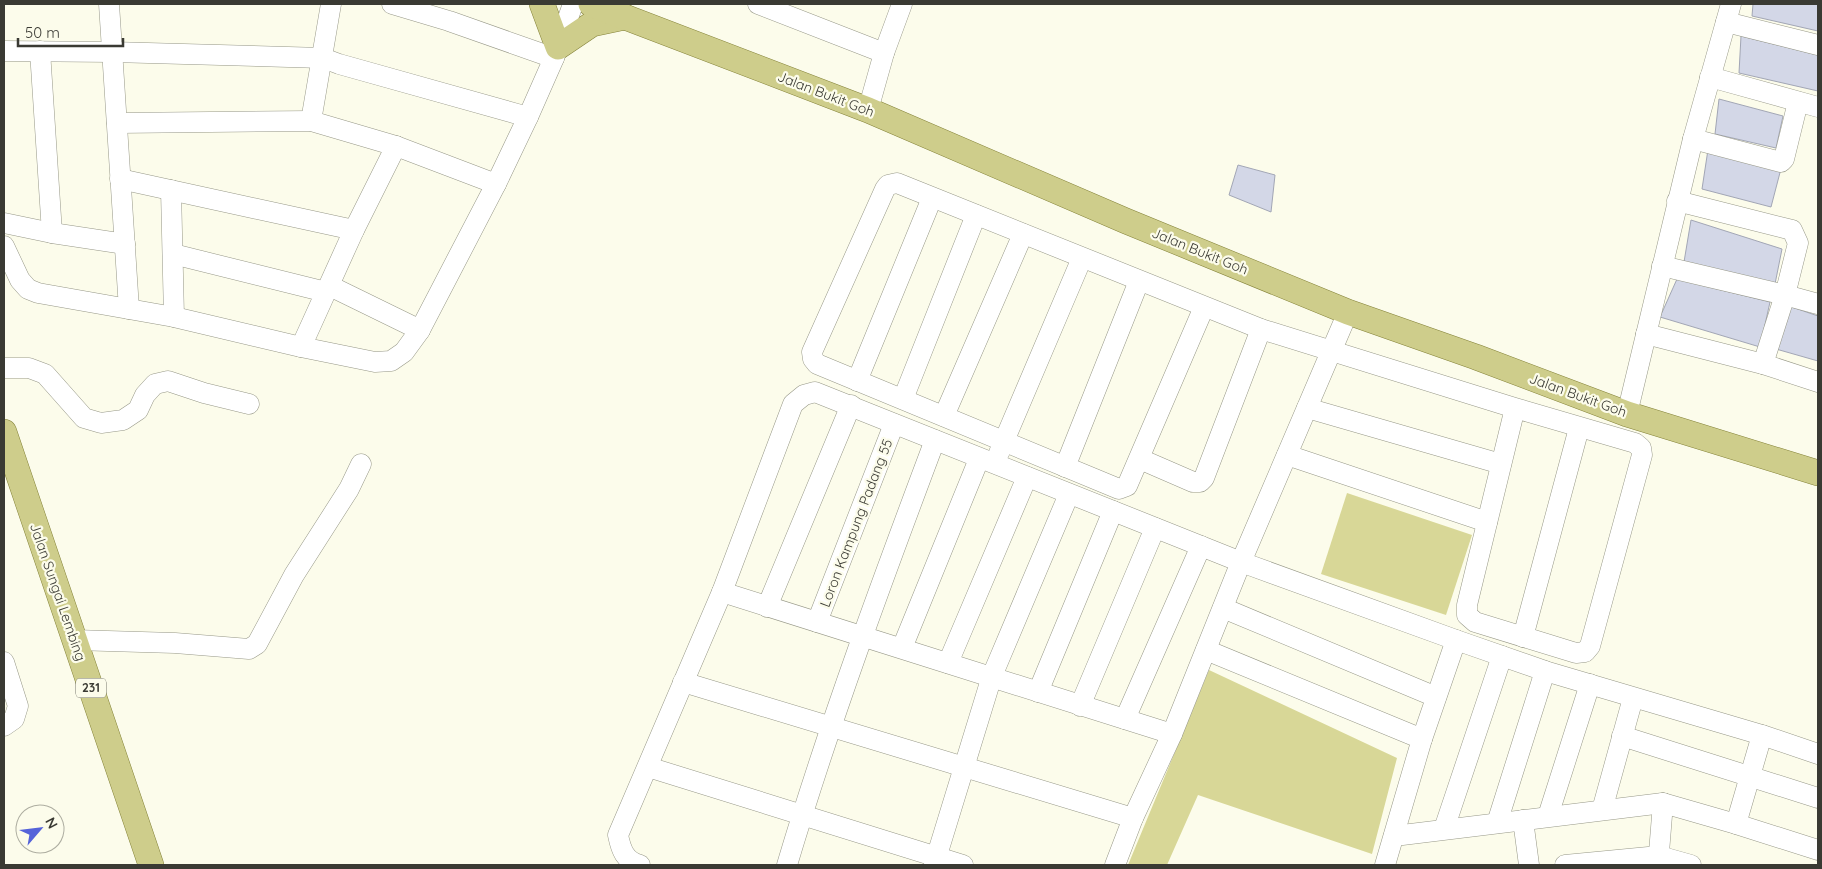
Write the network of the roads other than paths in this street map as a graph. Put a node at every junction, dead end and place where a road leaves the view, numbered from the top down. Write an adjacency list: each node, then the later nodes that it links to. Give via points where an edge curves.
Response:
1 (109, 4): 14 (street)
2 (331, 4): 17 (street)
3 (392, 4): 15 (street)
4 (542, 4): 15 (main road)
5 (573, 4): 15 (street)
6 (591, 4): 10 (main road, Jalan Bukit Goh)
7 (758, 4): 16 (street)
8 (902, 4): 16 (street)
9 (1728, 13): 11 (street); 18 (street)
10 (625, 17): 15 (main road, via 592,24); 21 (main road, Jalan Bukit Goh)
11 (1818, 46)
12 (4, 51): 13 (street)
13 (40, 51): 14 (street); 35 (street)
14 (112, 52): 17 (street); 24 (street)
15 (556, 53): 22 (street)
16 (884, 53): 21 (street)
17 (323, 58): 22 (street); 23 (street)
18 (1710, 77): 19 (street); 25 (street)
19 (1798, 102): 20 (street); 25 (street, via 1781,162)
20 (1818, 107)
21 (868, 110): 48 (main road, Jalan Bukit Goh)
22 (528, 116): 28 (street)
23 (311, 121): 24 (street); 26 (street)
24 (116, 123): 27 (street)
25 (1693, 139): 31 (street)
26 (396, 146): 28 (street); 34 (street)
27 (120, 179): 29 (street); 37 (street)
28 (496, 184): 51 (street)
29 (171, 190): 34 (street); 39 (street)
30 (932, 198): 32 (street); 57 (street); 57 (street, via 897,183 888,185 812,352 817,364)
31 (1677, 201): 41 (street); 44 (street, via 1792,230 1798,243)
32 (976, 215): 36 (street); 59 (street)
33 (4, 223): 35 (street)
34 (354, 230): 43 (street)
35 (52, 233): 37 (street)
36 (1023, 234): 40 (street); 65 (street)
37 (126, 244): 47 (street)
38 (4, 246): 47 (street, via 20,280 28,289)
39 (173, 254): 43 (street); 49 (street)
40 (1082, 258): 42 (street); 70 (street)
41 (1662, 266): 44 (street); 52 (street)
42 (1139, 281): 46 (street); 76 (street)
43 (328, 289): 51 (street); 53 (street)
44 (1785, 295): 45 (street); 55 (street)
45 (1818, 304)
46 (1204, 306): 50 (street); 72 (street)
47 (129, 310): 49 (street)
48 (1348, 312): 54 (street); 64 (main road, Jalan Bukit Goh)
49 (174, 316): 53 (street)
50 (1261, 329): 54 (street); 72 (street, via 1204,478 1193,482)
51 (420, 330): 53 (street, via 404,352 391,361 375,362)
52 (1646, 334): 55 (street); 64 (street)
53 (301, 347)
54 (1332, 350): 62 (street); 63 (street)
55 (1763, 364): 58 (street)
56 (4, 368): 60 (street, via 29,368 45,374 84,418 101,424 123,420 138,410 145,394 155,384 168,381)
57 (857, 381): 59 (street)
58 (1818, 382)
59 (903, 399): 65 (street)
60 (249, 404)
61 (851, 405): 66 (street); 85 (street, via 816,392 804,395 793,404); 86 (street)
62 (1307, 408): 71 (street); 75 (street)
63 (1515, 408): 67 (street); 75 (street)
64 (1627, 414): 77 (main road, Jalan Bukit Goh)
65 (944, 416): 70 (street)
66 (894, 424): 69 (street); 88 (street, Loron Kampung Padang 55)
67 (1580, 428): 90 (street); 90 (street, via 1635,443 1641,448 1642,455 1590,646 1585,652 1576,654)
68 (4, 432): 91 (main road, Jalan Sungai Lembing / 231)
69 (935, 440): 73 (street); 89 (street)
70 (1004, 443): 73 (street); 76 (street)
71 (1287, 455): 81 (street); 84 (street)
72 (1140, 459): 76 (street, via 1127,486 1119,489)
73 (986, 461): 78 (street); 93 (street)
74 (361, 464): 91 (street, via 253,647)
75 (1501, 464): 81 (street)
76 (1065, 467)
77 (1818, 473)
78 (1027, 477): 79 (street); 97 (street)
79 (1069, 494): 80 (street); 99 (street)
80 (1113, 510): 82 (street); 102 (street)
81 (1487, 522): 90 (street, via 1467,605 1468,615 1474,622)
82 (1154, 528): 83 (street); 105 (street)
83 (1201, 546): 84 (street); 106 (street)
84 (1241, 562): 87 (street); 92 (street)
85 (722, 592): 86 (street); 100 (street)
86 (767, 606): 88 (street)
87 (1224, 608): 94 (street); 103 (street)
88 (817, 622): 89 (street)
89 (861, 636): 93 (street); 107 (street)
90 (1523, 637)
91 (74, 640): 131 (main road, Jalan Sungai Lembing / 231)
92 (1456, 640): 95 (street); 103 (street)
93 (902, 648): 97 (street)
94 (1206, 650): 109 (street); 112 (street)
95 (1502, 656): 98 (street); 126 (street)
96 (4, 662): 108 (street, via 18,706 14,720)
97 (948, 663): 99 (street)
98 (1545, 671): 101 (street); 124 (street)
99 (992, 676): 102 (street); 115 (street)
100 (683, 682): 107 (street); 114 (street)
101 (1590, 684): 104 (street); 121 (street)
102 (1038, 692): 105 (street)
103 (1436, 697): 112 (street)
104 (1633, 698): 110 (street); 111 (street)
105 (1080, 706): 106 (street)
106 (1125, 719): 109 (street)
107 (831, 725): 115 (street); 120 (street)
108 (4, 726)
109 (1172, 734): 122 (street)
110 (1762, 735): 113 (street); 116 (street)
111 (1622, 736): 116 (street); 119 (street)
112 (1422, 738): 127 (street)
113 (1818, 754)
114 (648, 767): 120 (street); 132 (street, via 618,835 622,851 632,863)
115 (963, 767): 122 (street); 130 (street)
116 (1750, 777): 117 (street); 125 (street)
117 (1818, 798)
118 (1663, 803): 119 (street); 125 (street); 129 (street)
119 (1602, 810): 121 (street)
120 (802, 814): 130 (street); 133 (street)
121 (1548, 816): 123 (street)
122 (1133, 818): 135 (street)
123 (1523, 820): 124 (street); 137 (street)
124 (1497, 824): 126 (street)
125 (1736, 824): 128 (street)
126 (1444, 829): 127 (street)
127 (1394, 836): 136 (street)
128 (1818, 850)
129 (1658, 860): 138 (street); 139 (street)
130 (935, 861): 134 (street)
131 (151, 865)
132 (640, 865)
133 (787, 865)
134 (963, 865)
135 (1115, 865)
136 (1385, 865)
137 (1529, 865)
138 (1565, 865)
139 (1691, 865)

